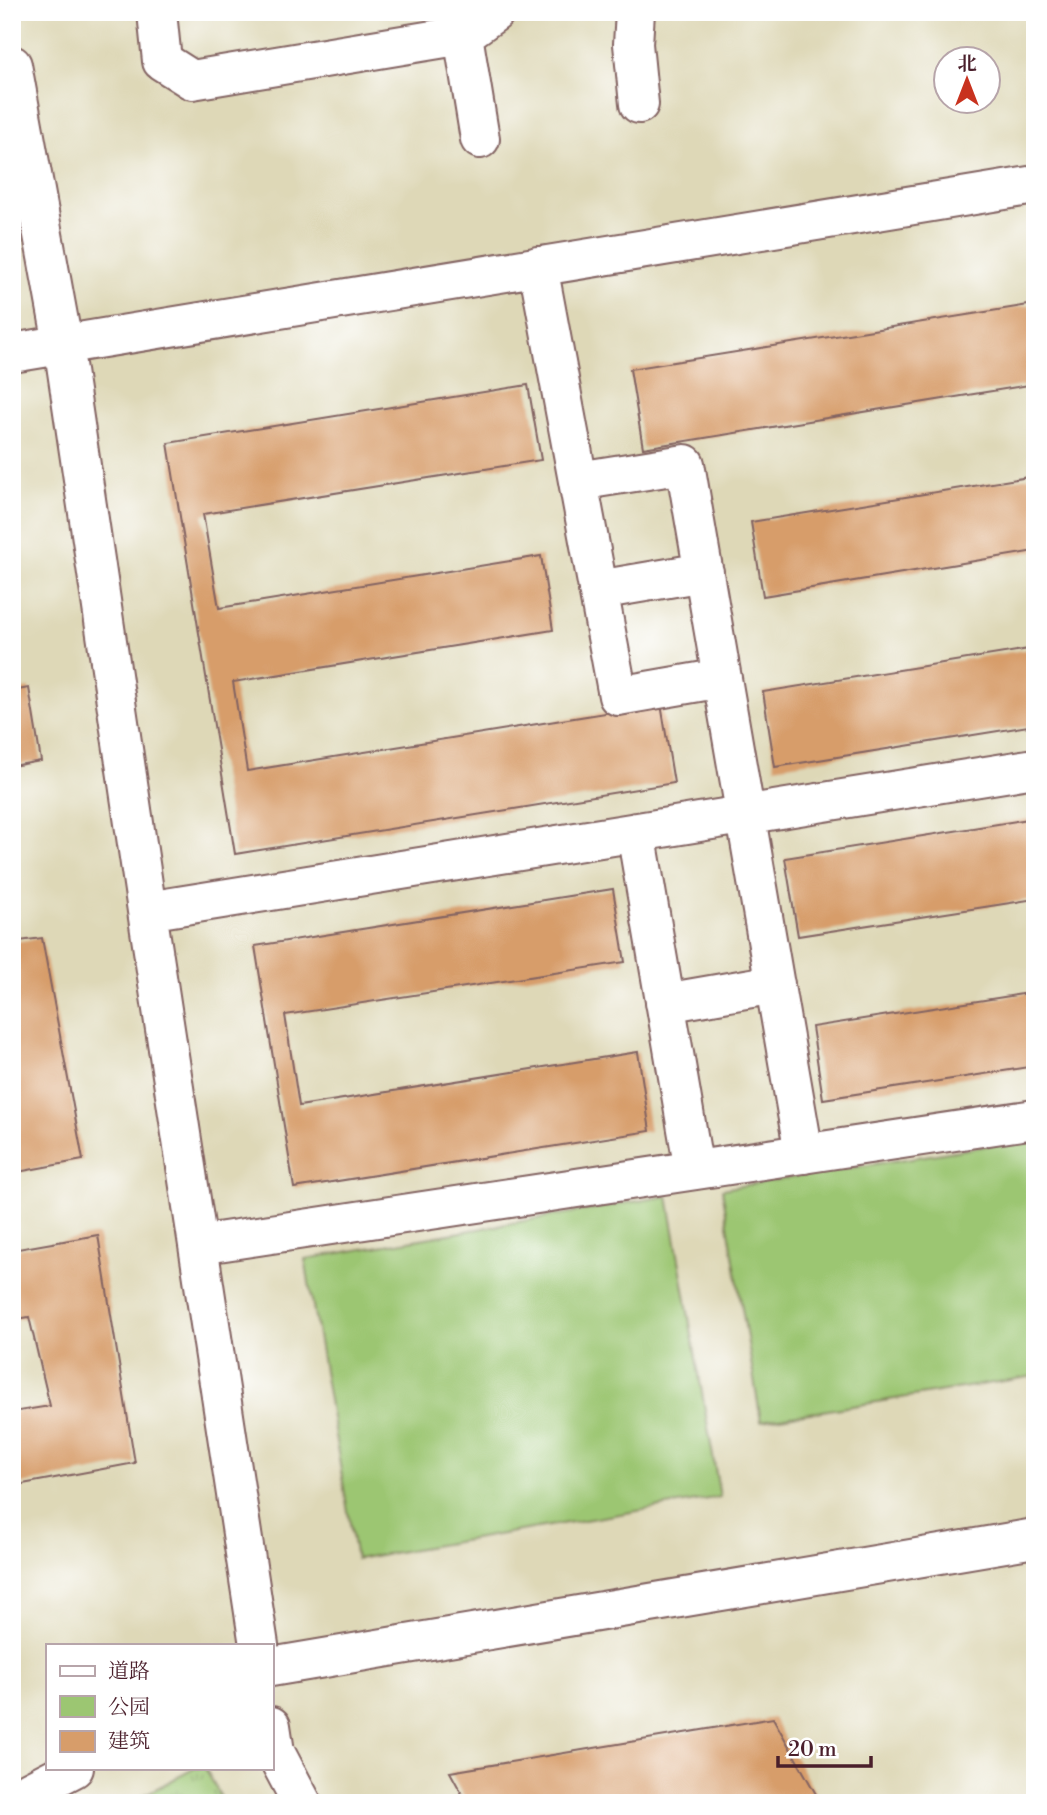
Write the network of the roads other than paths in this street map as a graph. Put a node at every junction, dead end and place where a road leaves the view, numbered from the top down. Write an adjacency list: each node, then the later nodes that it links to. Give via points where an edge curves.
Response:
1 (157, 12): 4 (street, via 162,61 192,80)
2 (495, 12): 4 (street)
3 (635, 12): 6 (street)
4 (463, 35): 7 (street)
5 (12, 65): 10 (street)
6 (639, 104)
7 (480, 139)
8 (1035, 185): 9 (street)
9 (538, 266): 10 (street); 12 (street)
10 (63, 344): 11 (street); 19 (street)
11 (12, 353)
12 (578, 481): 13 (street, via 685,464); 14 (street)
13 (704, 572): 14 (street); 15 (street)
14 (598, 590): 15 (street, via 618,695)
15 (722, 678): 17 (street)
16 (1035, 768): 17 (street)
17 (746, 815): 18 (street); 20 (street)
18 (636, 832): 19 (street); 21 (street)
19 (147, 911): 25 (street)
20 (775, 984): 21 (street); 23 (street)
21 (665, 1003): 24 (street)
22 (1035, 1119): 23 (street)
23 (804, 1154): 24 (street)
24 (694, 1170): 25 (street)
25 (198, 1245): 27 (street)
26 (1035, 1538): 28 (street)
27 (260, 1644)
28 (273, 1667)
29 (273, 1739): 32 (street, via 275,1752)
30 (70, 1770): 31 (street)
31 (12, 1800)
32 (302, 1803)

